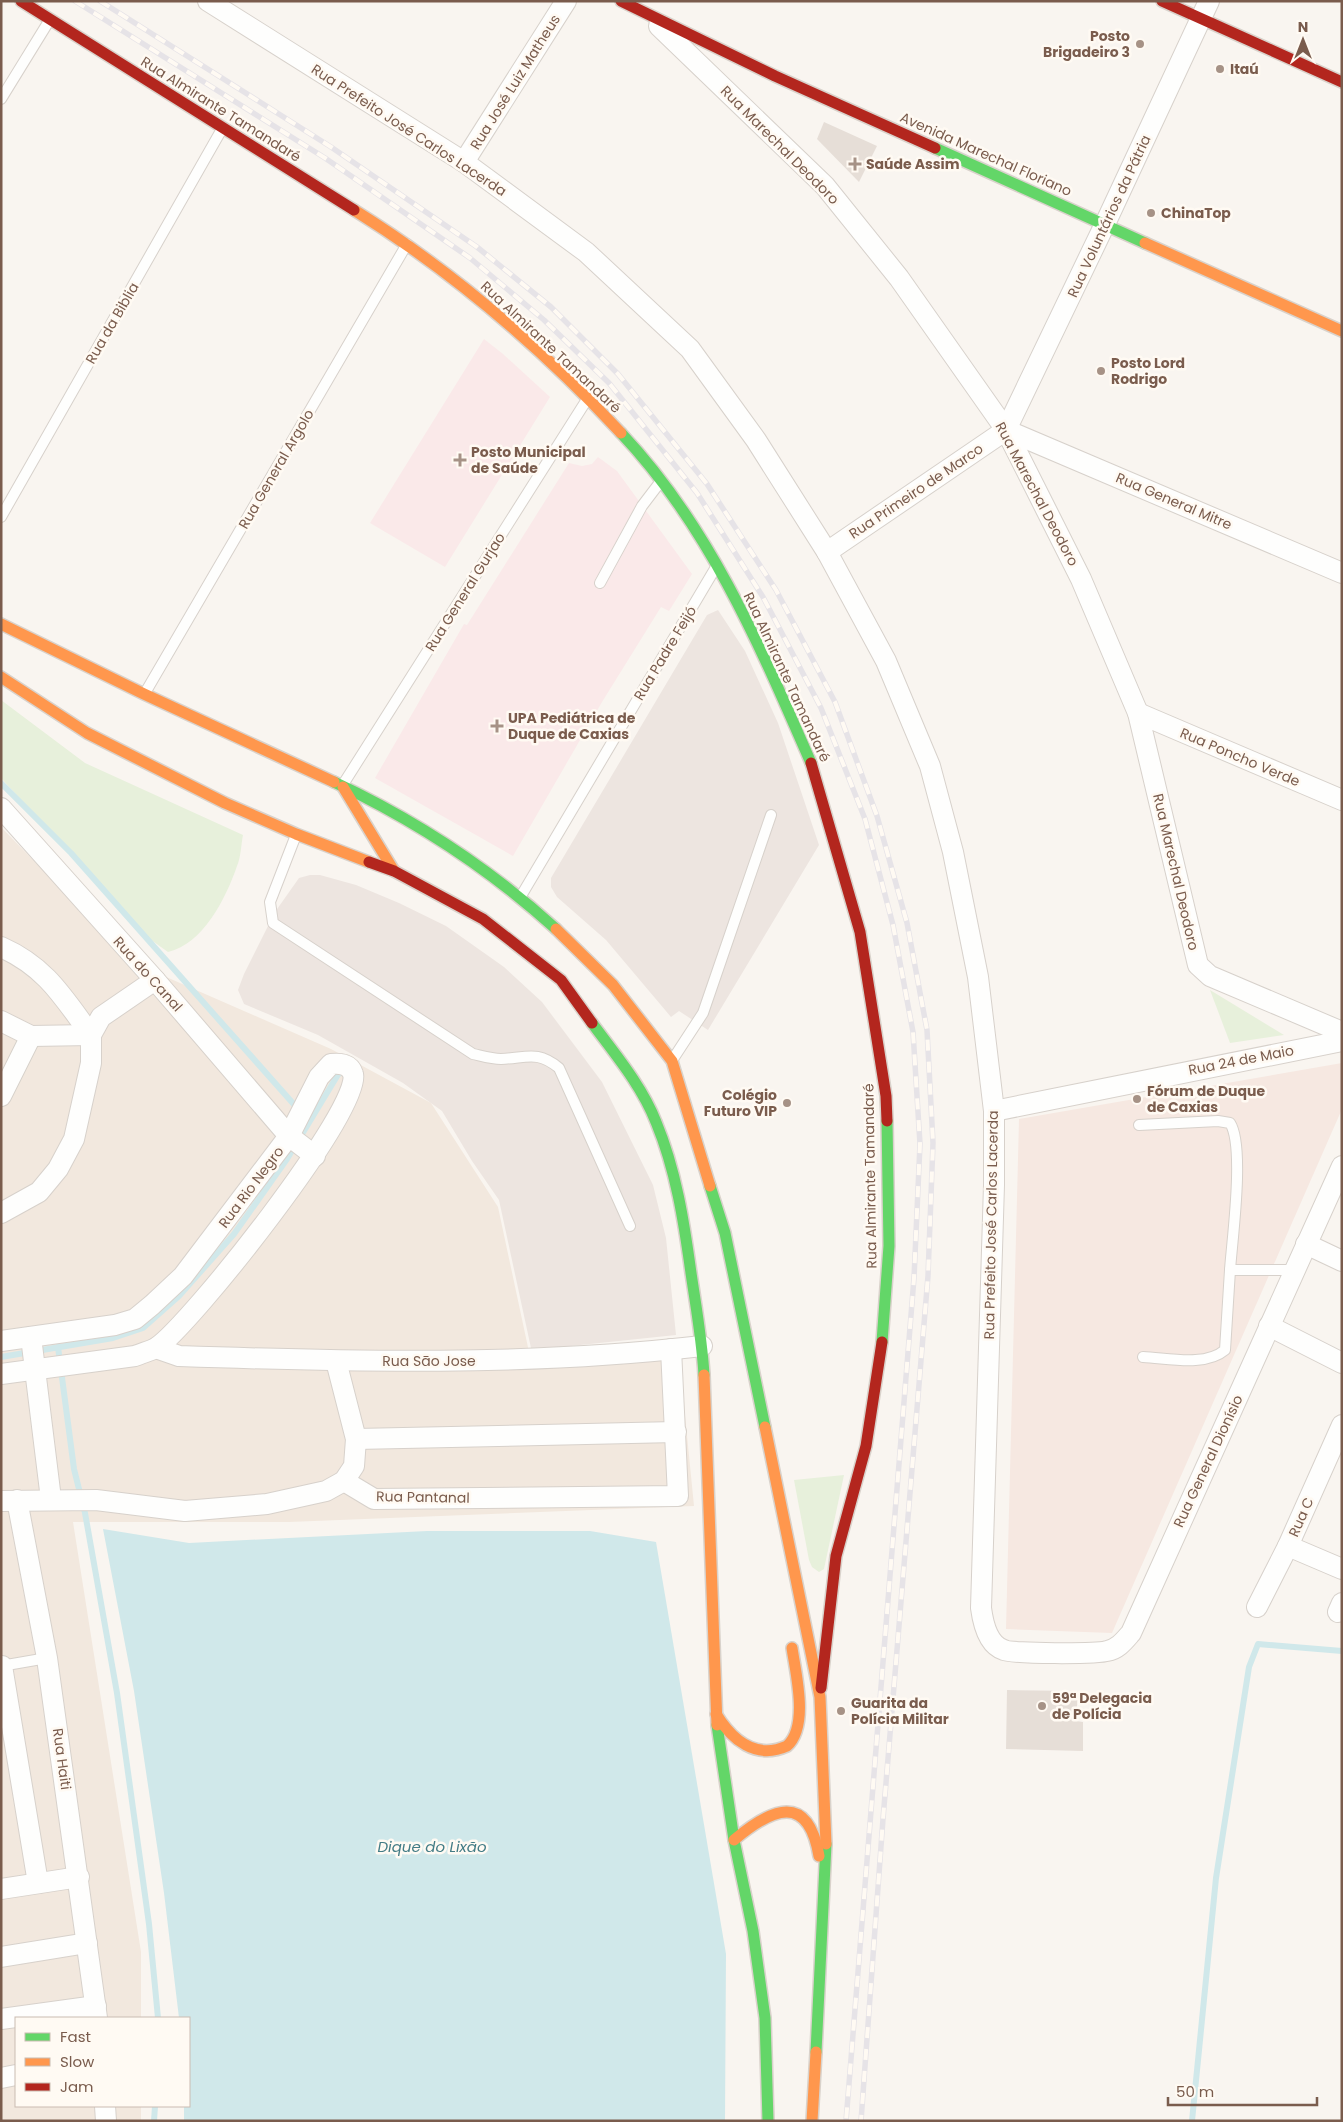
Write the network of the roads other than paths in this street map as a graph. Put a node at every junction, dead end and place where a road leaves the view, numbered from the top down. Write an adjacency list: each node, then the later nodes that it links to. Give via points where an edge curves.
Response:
1 (21, 1): 8 (main road, Rua Almirante Tamandaré)
2 (208, 1): 12 (street, Rua Prefeito José Carlos Lacerda)
3 (566, 1): 12 (street, Rua José Luiz Matheus)
4 (621, 1): 7 (main road, Avenida Marechal Floriano)
5 (1162, 1): 6 (main road)
6 (1205, 10): 9 (main road); 13 (street, Rua Voluntários da Pátria)
7 (648, 16): 13 (main road, Avenida Marechal Floriano); 17 (street, Rua Marechal Deodoro, via 825,186 899,278)
8 (50, 20): 10 (lane); 11 (main road, Rua Almirante Tamandaré)
9 (1342, 82)
10 (1, 99)
11 (222, 128): 14 (main road, Rua Almirante Tamandaré); 19 (lane, Rua da Biblia)
12 (464, 162): 20 (street, Rua Prefeito José Carlos Lacerda, via 586,252 690,349 756,440)
13 (1105, 224): 15 (main road, Avenida Marechal Floriano); 17 (street, Rua Voluntários da Pátria)
14 (407, 243): 16 (main road, Rua Almirante Tamandaré, via 473,295); 26 (lane, Rua General Argolo)
15 (1342, 331)
16 (588, 398): 18 (main road, Rua Almirante Tamandaré); 28 (lane, Rua General Gurjao)
17 (1006, 430): 20 (street, Rua Primeiro de Marco); 22 (street, Rua General Mitre); 27 (street, Rua Marechal Deodoro, via 1081,579)
18 (662, 480): 21 (main road, Rua Almirante Tamandaré); 23 (lane, via 642,506)
19 (1, 517)
20 (827, 552): 44 (street, Rua Prefeito José Carlos Lacerda, via 886,661 930,766 953,852 978,977)
21 (718, 564): 34 (lane, Rua Padre Feijó); 80 (main road, Rua Almirante Tamandaré, via 764,656 814,769 860,932 886,1096 889,1246 882,1345 866,1446 836,1556)
22 (1342, 573)
23 (600, 583)
24 (1, 624): 26 (main road)
25 (1, 677): 32 (main road, via 87,733 225,803)
26 (144, 694): 28 (main road)
27 (1138, 713): 29 (street, Rua Poncho Verde); 38 (street, Rua Marechal Deodoro, via 1198,964 1210,976)
28 (342, 786): 33 (main road); 34 (main road, via 435,836)
29 (1342, 800)
30 (1, 808): 36 (street, Rua do Canal)
31 (771, 815): 42 (lane, via 703,1012)
32 (296, 834): 33 (main road); 49 (lane, via 270,902 273,923 473,1054 500,1059 537,1055 559,1068)
33 (394, 871): 56 (main road, via 483,920 562,980 630,1075 656,1121 676,1185)
34 (521, 897): 42 (main road, via 613,985)
35 (1, 948): 39 (street, via 18,955 51,980)
36 (155, 980): 39 (street, via 100,1017); 46 (street, Rua do Canal)
37 (1, 1021): 40 (street)
38 (1342, 1032)
39 (91, 1035): 40 (street); 48 (street, via 91,1063 74,1139 58,1169 39,1192)
40 (31, 1036): 43 (street)
41 (1342, 1040): 44 (street, Rua 24 de Maio)
42 (672, 1061): 71 (main road, via 725,1233)
43 (1, 1096)
44 (994, 1111): 77 (street, Rua Prefeito José Carlos Lacerda, via 981,1608 991,1639)
45 (1139, 1125): 52 (lane, via 1218,1121 1230,1123 1236,1131)
46 (301, 1135): 46 (street, Rua Rio Negro, via 319,1077 332,1064 350,1067 354,1075 343,1108); 57 (street, Rua Rio Negro, via 183,1276 135,1318 116,1325); 58 (street, via 234,1263 186,1320)
47 (1342, 1166): 50 (street, Rua General Dionísio)
48 (1, 1213)
49 (630, 1226)
50 (1306, 1244): 51 (street); 53 (street, Rua General Dionísio)
51 (1342, 1261)
52 (1230, 1270): 53 (lane); 61 (lane, via 1225,1350 1216,1357 1197,1360)
53 (1295, 1270): 54 (street, Rua General Dionísio)
54 (1269, 1326): 63 (street); 77 (street, Rua General Dionísio, via 1131,1633 1122,1644 1108,1652)
55 (1, 1341): 60 (street)
56 (702, 1346): 59 (street, Rua Sāo Jose); 81 (main road, via 708,1442)
57 (82, 1348): 58 (street, via 135,1356); 60 (street); 60 (street)
58 (156, 1348): 62 (street, Rua Sāo Jose, via 179,1356)
59 (671, 1349): 62 (street, Rua Sāo Jose, via 493,1361); 66 (street, Rua Pantanal)
60 (35, 1355): 64 (street); 69 (street)
61 (1143, 1357)
62 (336, 1361): 67 (street)
63 (1342, 1363)
64 (1, 1374)
65 (1342, 1425): 72 (street, Rua C)
66 (676, 1432): 67 (street); 68 (street, Rua Pantanal, via 678,1496 374,1499)
67 (356, 1439): 68 (street, via 354,1466)
68 (344, 1481): 69 (street, via 326,1491 267,1504 185,1511 96,1500)
69 (55, 1499): 70 (street)
70 (9, 1500): 78 (street, Rua Haiti)
71 (780, 1500): 74 (main road); 80 (main road)
72 (1288, 1546): 73 (street); 75 (street, Rua C)
73 (1342, 1569)
74 (783, 1573)
75 (1257, 1607)
76 (790, 1636): 81 (main road, via 798,1686 793,1741 784,1749 748,1748 729,1733)
77 (1003, 1650)
78 (48, 1658): 79 (lane); 83 (street, Rua Haiti)
79 (2, 1666): 84 (street)
80 (820, 1697): 86 (main road, via 827,1828)
81 (715, 1712): 82 (main road)
82 (734, 1840): 86 (main road, via 773,1813 800,1815 812,1825 818,1837); 97 (main road, via 753,1931 765,2018)
83 (79, 1878): 84 (street); 87 (street, Rua Haiti)
84 (38, 1883): 85 (street)
85 (1, 1889)
86 (824, 1912): 98 (main road)
87 (87, 1943): 88 (street); 89 (street, Rua Haiti)
88 (1, 1957)
89 (97, 2012): 90 (street)
90 (28, 2017)
91 (15, 2018): 92 (street)
92 (1, 2019)
93 (15, 2076): 94 (street)
94 (1, 2078)
95 (105, 2107): 96 (street)
96 (106, 2121)
97 (768, 2121)
98 (812, 2121)

